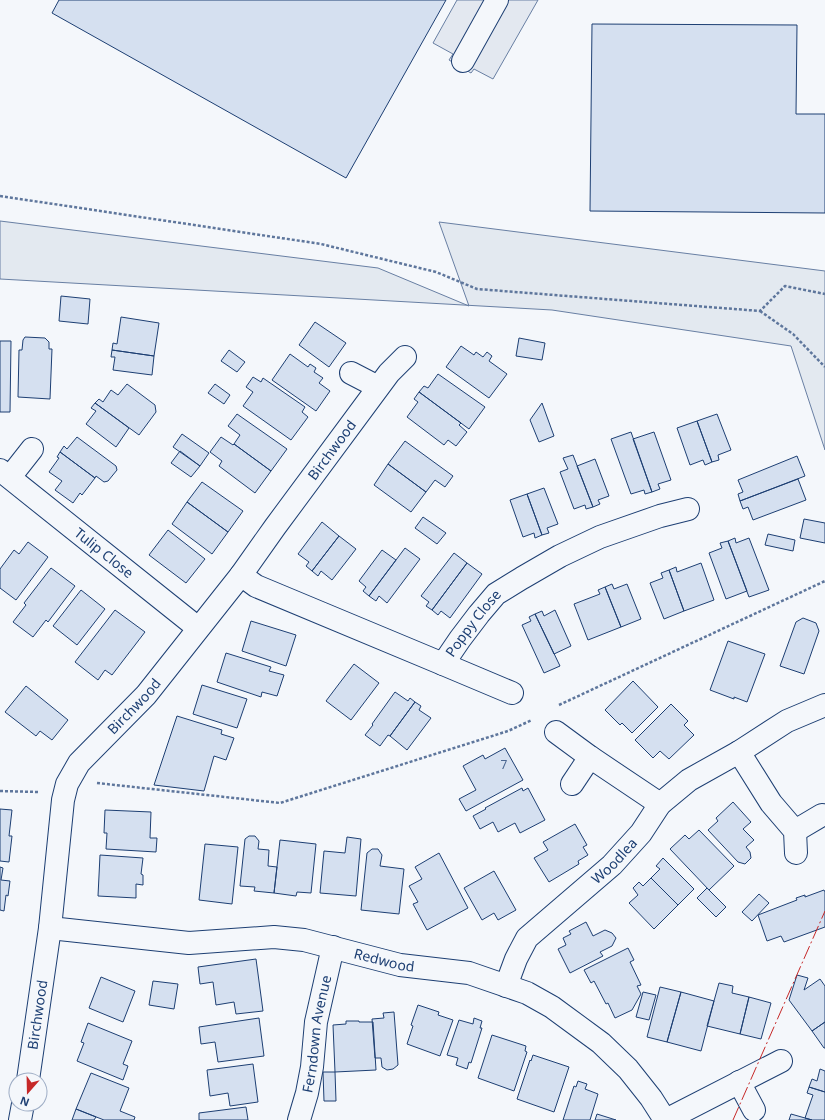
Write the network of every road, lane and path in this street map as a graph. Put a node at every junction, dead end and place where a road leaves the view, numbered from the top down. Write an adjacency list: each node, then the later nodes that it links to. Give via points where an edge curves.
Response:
1 (497, 0): 2 (street)
2 (463, 61)
3 (0, 196): 5 (path, via 321,244 436,272 477,289)
4 (825, 294): 5 (path, via 785,286)
5 (760, 311): 7 (path, via 793,334)
6 (405, 357): 9 (street, Birchwood)
7 (825, 367)
8 (351, 373): 9 (street)
9 (378, 387): 13 (street, Birchwood)
10 (32, 449): 11 (street, Tulip Close)
11 (5, 474): 15 (street, Tulip Close)
12 (688, 510): 16 (street, Poppy Close, via 660,516 600,537 560,556 496,594 460,638)
13 (241, 575): 15 (street, Birchwood); 16 (street, Poppy Close, via 256,586)
14 (825, 581): 19 (path)
15 (198, 628): 24 (street, Birchwood, via 146,695 79,764)
16 (444, 664): 17 (street)
17 (512, 693)
18 (825, 704): 22 (street, Woodlea, via 787,721)
19 (554, 708)
20 (533, 719): 24 (path, via 508,731 280,803 88,782)
21 (556, 732): 23 (street)
22 (739, 752): 27 (street, Woodlea, via 689,780); 29 (street, via 771,803)
23 (590, 757): 25 (street); 27 (street)
24 (67, 784): 26 (path, via 48,792); 31 (street, Birchwood, via 63,800)
25 (572, 784)
26 (0, 791)
27 (660, 804): 33 (street, Woodlea, via 641,833 612,865 527,938)
28 (822, 816): 29 (street)
29 (795, 831): 30 (street)
30 (796, 853)
31 (50, 928): 32 (street, Redwood, via 189,943 274,938 304,940); 35 (street, Birchwood)
32 (333, 947): 33 (street, Redwood, via 400,965 469,973); 38 (street, Ferndown Avenue, via 316,1022 307,1093)
33 (506, 986): 39 (street, Redwood, via 528,993 552,1007 601,1043 628,1069)
34 (781, 1061): 36 (street)
35 (29, 1072)
36 (739, 1082): 37 (street); 39 (street)
37 (754, 1110)
38 (299, 1120)
39 (665, 1120)

